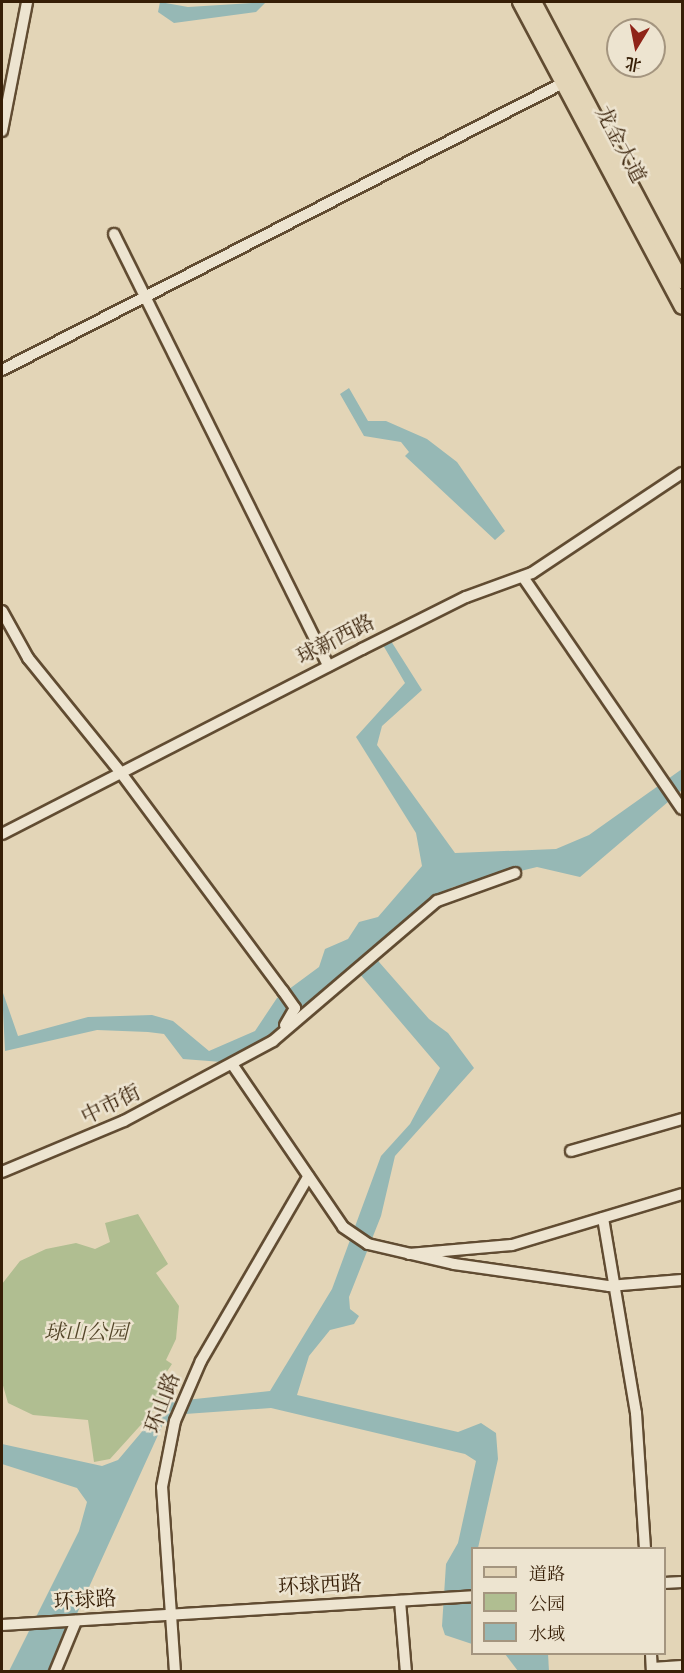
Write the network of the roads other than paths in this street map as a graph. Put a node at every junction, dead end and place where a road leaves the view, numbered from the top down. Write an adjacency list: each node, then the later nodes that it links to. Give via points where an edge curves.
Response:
1 (27, 2): 5 (street)
2 (520, 2): 4 (main road, 龙金大道)
3 (534, 2): 4 (main road, 龙金大道)
4 (569, 80): 7 (main road, 龙金大道); 8 (street); 9 (main road, 龙金大道)
5 (2, 131)
6 (114, 234): 8 (street)
7 (682, 281)
8 (144, 298): 10 (street); 14 (street)
9 (682, 307)
10 (2, 370)
11 (682, 473): 12 (street, 球新西路)
12 (523, 577): 14 (street, 球新西路, via 466,597); 16 (street)
13 (2, 611): 15 (street, via 28,658)
14 (328, 666): 15 (street, 球新西路)
15 (122, 773): 17 (street, 球新西路); 19 (street, via 295,1008 290,1020)
16 (682, 809)
17 (2, 834)
18 (515, 873): 19 (street, via 443,897 358,972)
19 (257, 1049): 20 (street, 中市街)
20 (232, 1064): 23 (street, 中市街, via 116,1125); 24 (street)
21 (682, 1119): 22 (street)
22 (571, 1151)
23 (2, 1172)
24 (308, 1177): 27 (street, via 352,1235); 35 (street, 环山路, via 184,1393 175,1421 162,1487)
25 (682, 1194): 26 (street)
26 (603, 1218): 27 (street, via 512,1245); 29 (street)
27 (405, 1255): 29 (street)
28 (682, 1280): 29 (street)
29 (615, 1286): 30 (street, via 636,1413)
30 (645, 1547)
31 (682, 1582): 32 (street)
32 (666, 1583)
33 (471, 1596): 34 (street, 环球西路)
34 (400, 1601): 35 (street, 环球西路); 43 (street)
35 (170, 1615): 36 (street, 环球路); 42 (street, 环山路)
36 (75, 1621): 37 (street, 环球路); 41 (street)
37 (2, 1626)
38 (651, 1655): 40 (street)
39 (682, 1666): 40 (street)
40 (652, 1670)
41 (54, 1671)
42 (175, 1671)
43 (406, 1671)

